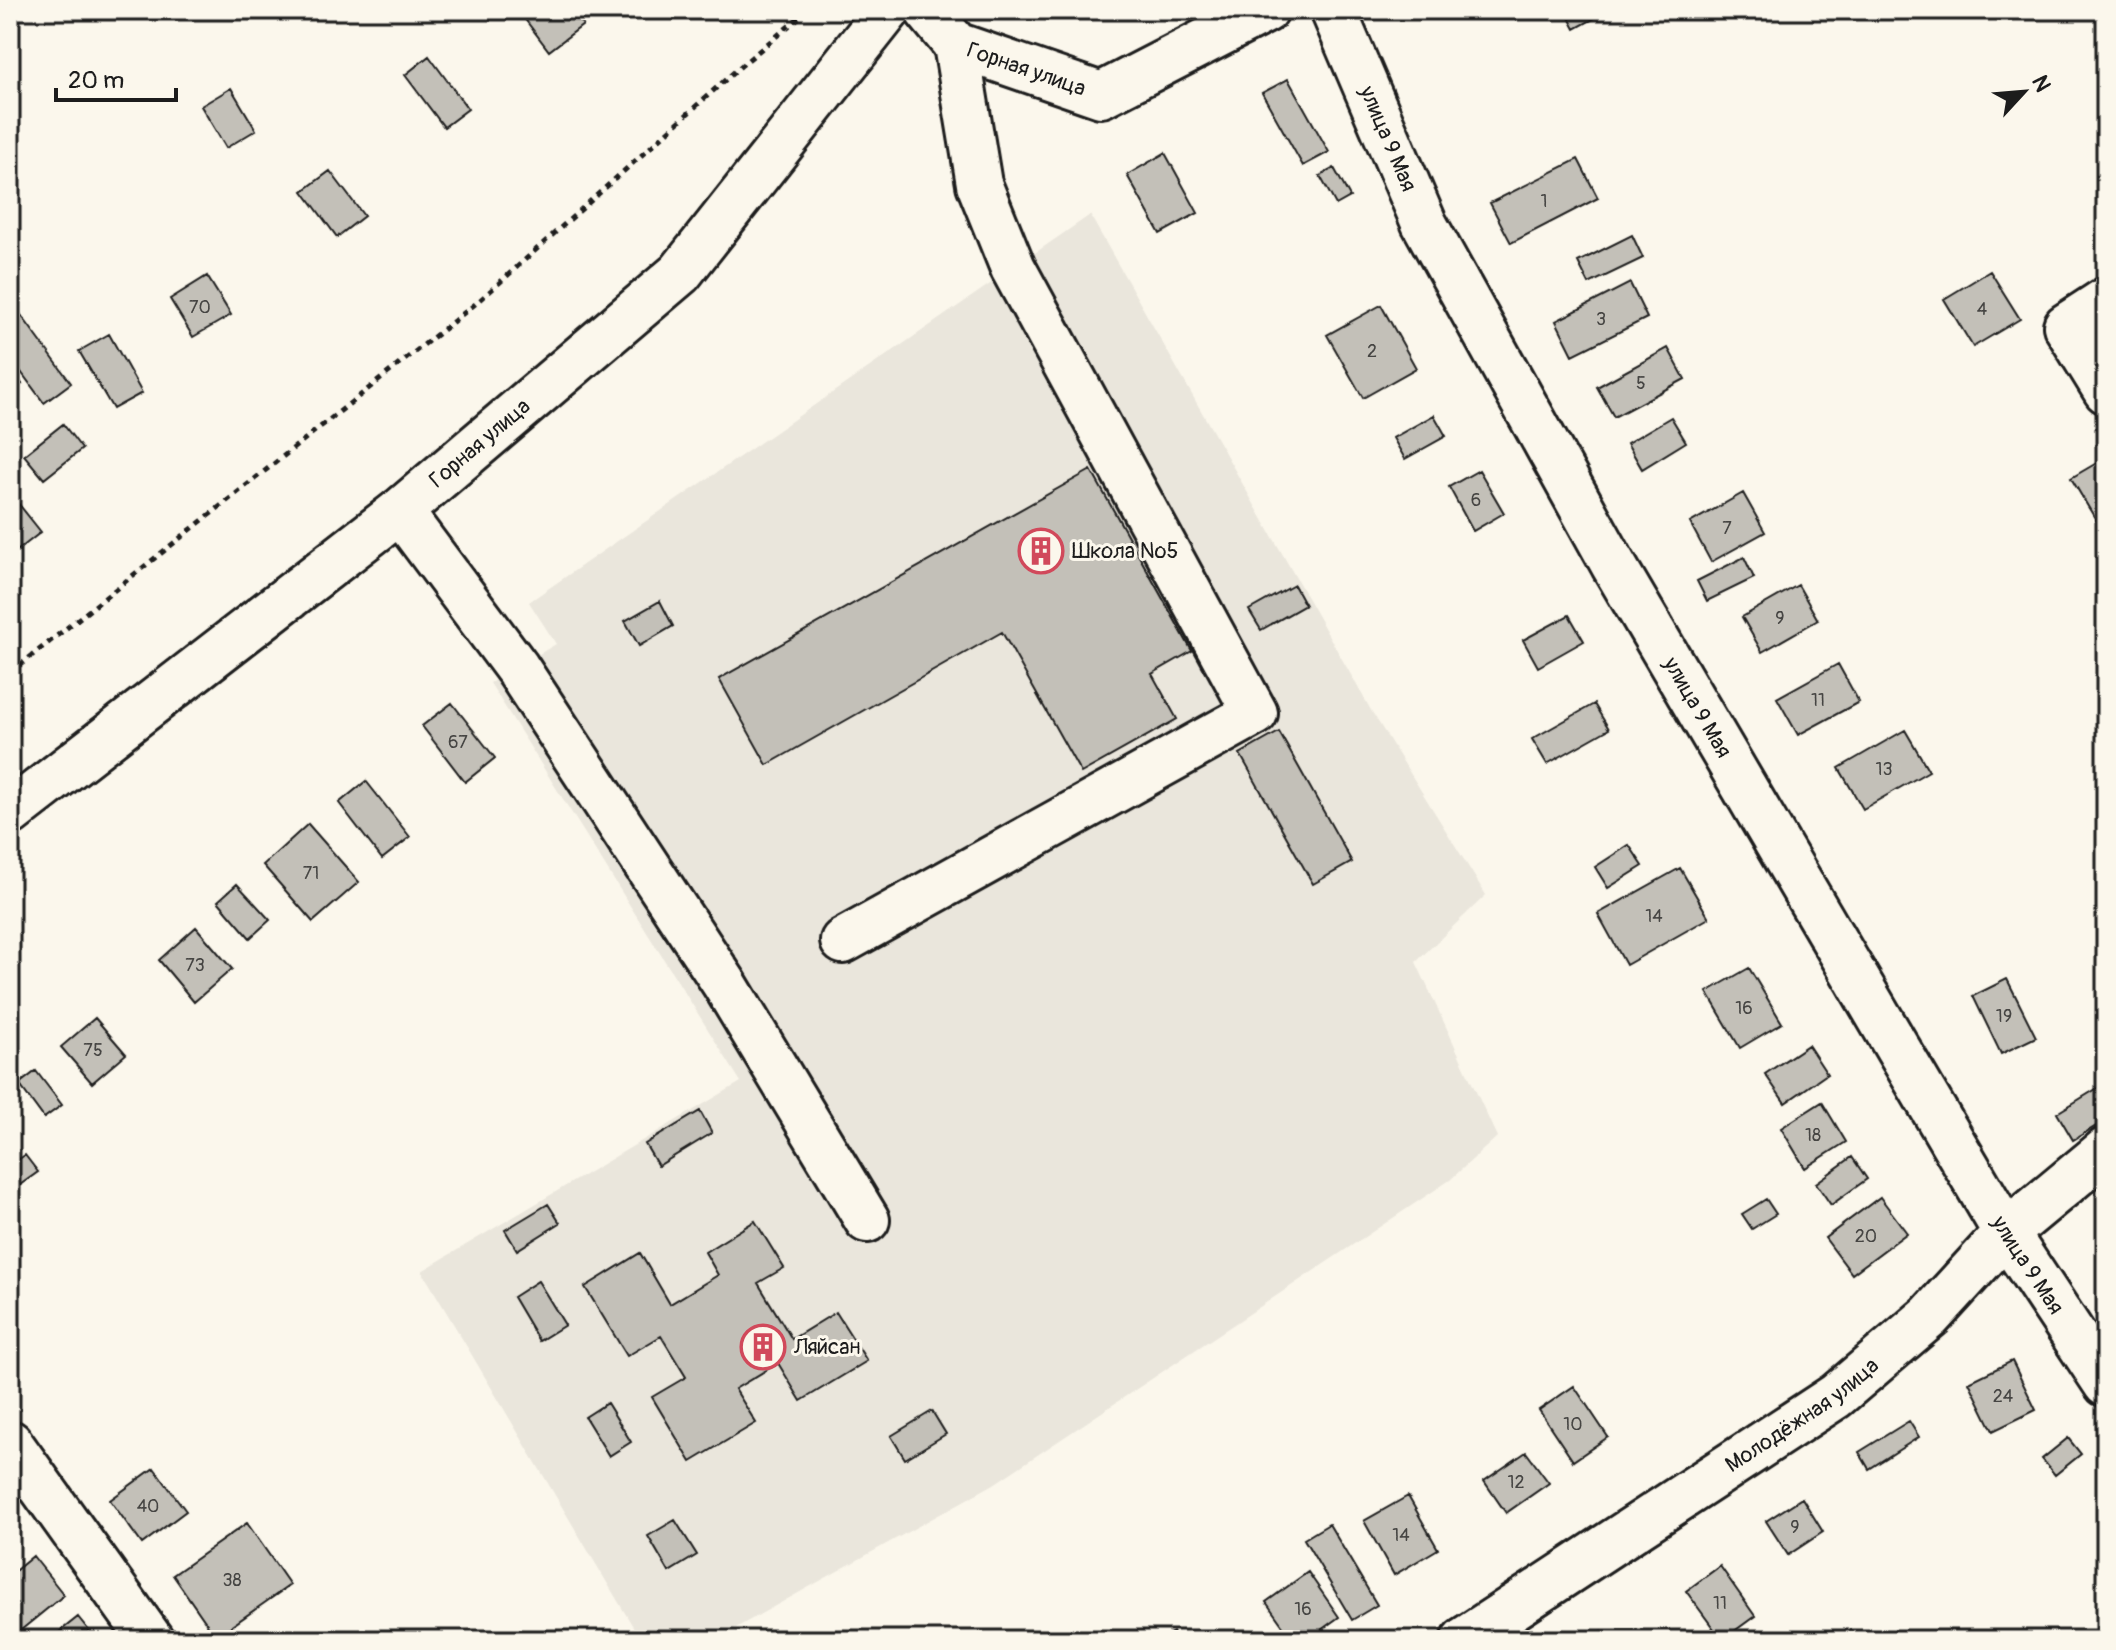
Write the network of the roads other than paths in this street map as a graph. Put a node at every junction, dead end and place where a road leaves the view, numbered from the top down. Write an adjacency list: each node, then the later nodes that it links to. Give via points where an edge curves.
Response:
1 (888, 10): 8 (street, Горная улица, via 680,273)
2 (927, 10): 5 (street, Горная улица)
3 (1266, 10): 5 (street, Горная улица, via 1101,95)
4 (1333, 10): 13 (street, улица 9 Мая, via 1439,251 1613,564)
5 (956, 45): 10 (street, via 979,184 1013,268 1255,713)
6 (2106, 300): 7 (street, via 2066,326)
7 (2106, 391)
8 (400, 511): 9 (street, Горная улица); 12 (street, via 525,681 724,983)
9 (10, 813)
10 (843, 941)
11 (2106, 1150): 13 (street, Молодёжная улица)
12 (867, 1220)
13 (2006, 1233): 14 (street, улица 9 Мая); 17 (street, Молодёжная улица, via 1930,1316 1836,1396)
14 (2106, 1384)
15 (10, 1443): 16 (street)
16 (151, 1640)
17 (1464, 1640)

